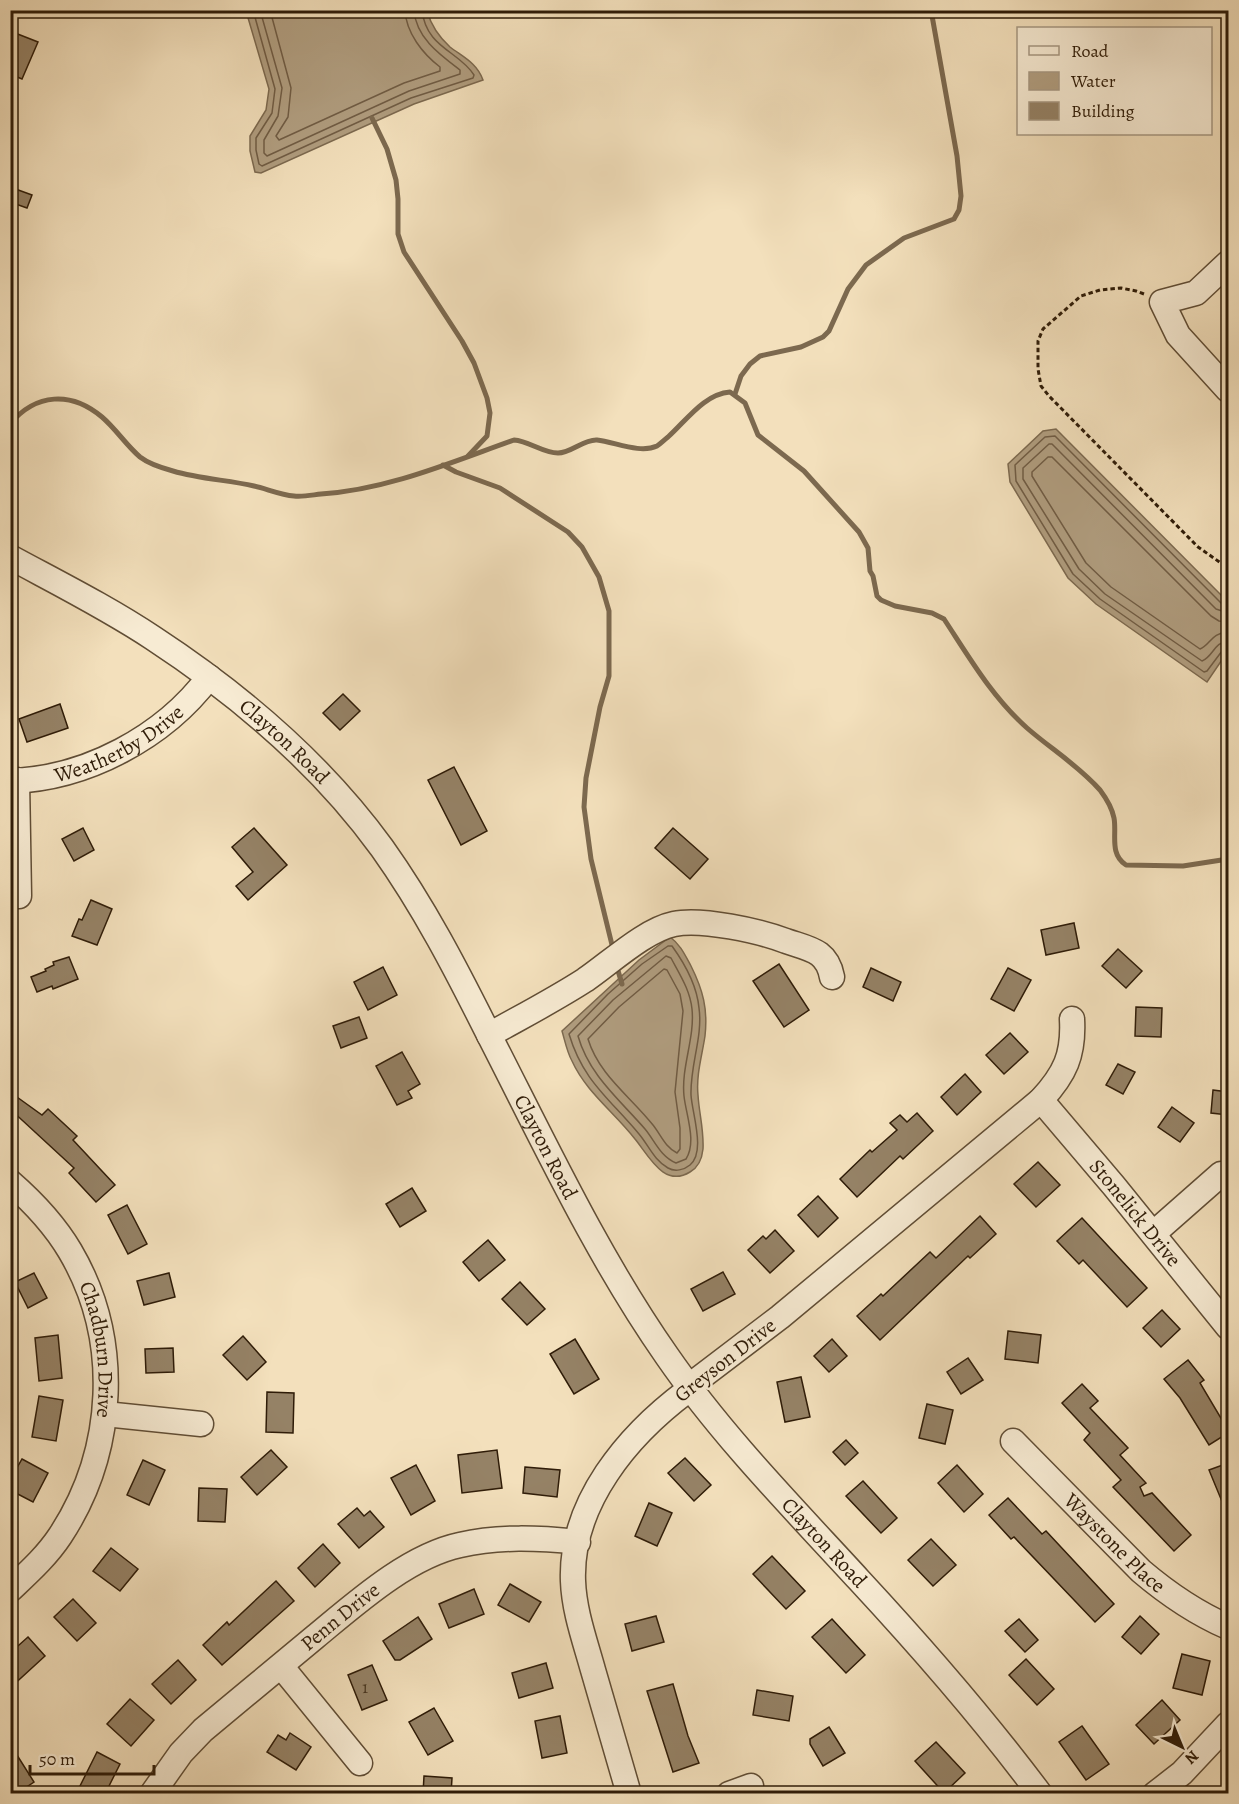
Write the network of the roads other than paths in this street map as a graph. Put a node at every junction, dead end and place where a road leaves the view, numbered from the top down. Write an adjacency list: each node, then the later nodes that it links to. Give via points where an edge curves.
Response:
1 (1228, 263): 2 (street, via 1196,293 1162,302 1178,335)
2 (1228, 390)
3 (10, 557): 4 (street, Clayton Road, via 152,638)
4 (209, 677): 5 (street, Weatherby Drive, via 186,705 162,725 104,759 73,770); 9 (street, Clayton Road, via 292,747 364,825 429,920)
5 (14, 781): 6 (street)
6 (20, 896)
7 (832, 977): 9 (street, via 830,964 822,954 779,938 698,922 674,924 655,931 584,980)
8 (1072, 1019): 10 (street, Greyson Drive, via 1071,1053 1065,1069)
9 (489, 1035): 15 (street, Clayton Road, via 612,1270)
10 (1041, 1100): 13 (street, Stonelick Drive); 15 (street, Greyson Drive, via 780,1317)
11 (1221, 1174): 13 (street)
12 (10, 1182): 16 (street, Chadburn Drive, via 52,1225 86,1283 104,1346)
13 (1154, 1233): 14 (street, Stonelick Drive)
14 (1228, 1327)
15 (688, 1387): 19 (street, Greyson Drive, via 613,1463 600,1484); 27 (street, Clayton Road, via 789,1505 949,1679)
16 (105, 1414): 17 (street); 20 (street, Chadburn Drive, via 99,1448 76,1509 34,1569)
17 (201, 1424)
18 (1014, 1441): 21 (street, Waystone Place, via 1157,1585 1196,1612)
19 (578, 1542): 22 (street, Penn Drive, via 494,1539 458,1545 436,1554 387,1580); 26 (street, Greyson Drive, via 573,1579 580,1621)
20 (10, 1590)
21 (1228, 1627)
22 (280, 1666): 24 (street); 25 (street, Penn Drive, via 203,1730 180,1753)
23 (1228, 1724): 28 (street, via 1182,1773)
24 (360, 1763)
25 (152, 1794)
26 (630, 1794)
27 (1040, 1794)
28 (1155, 1794)

